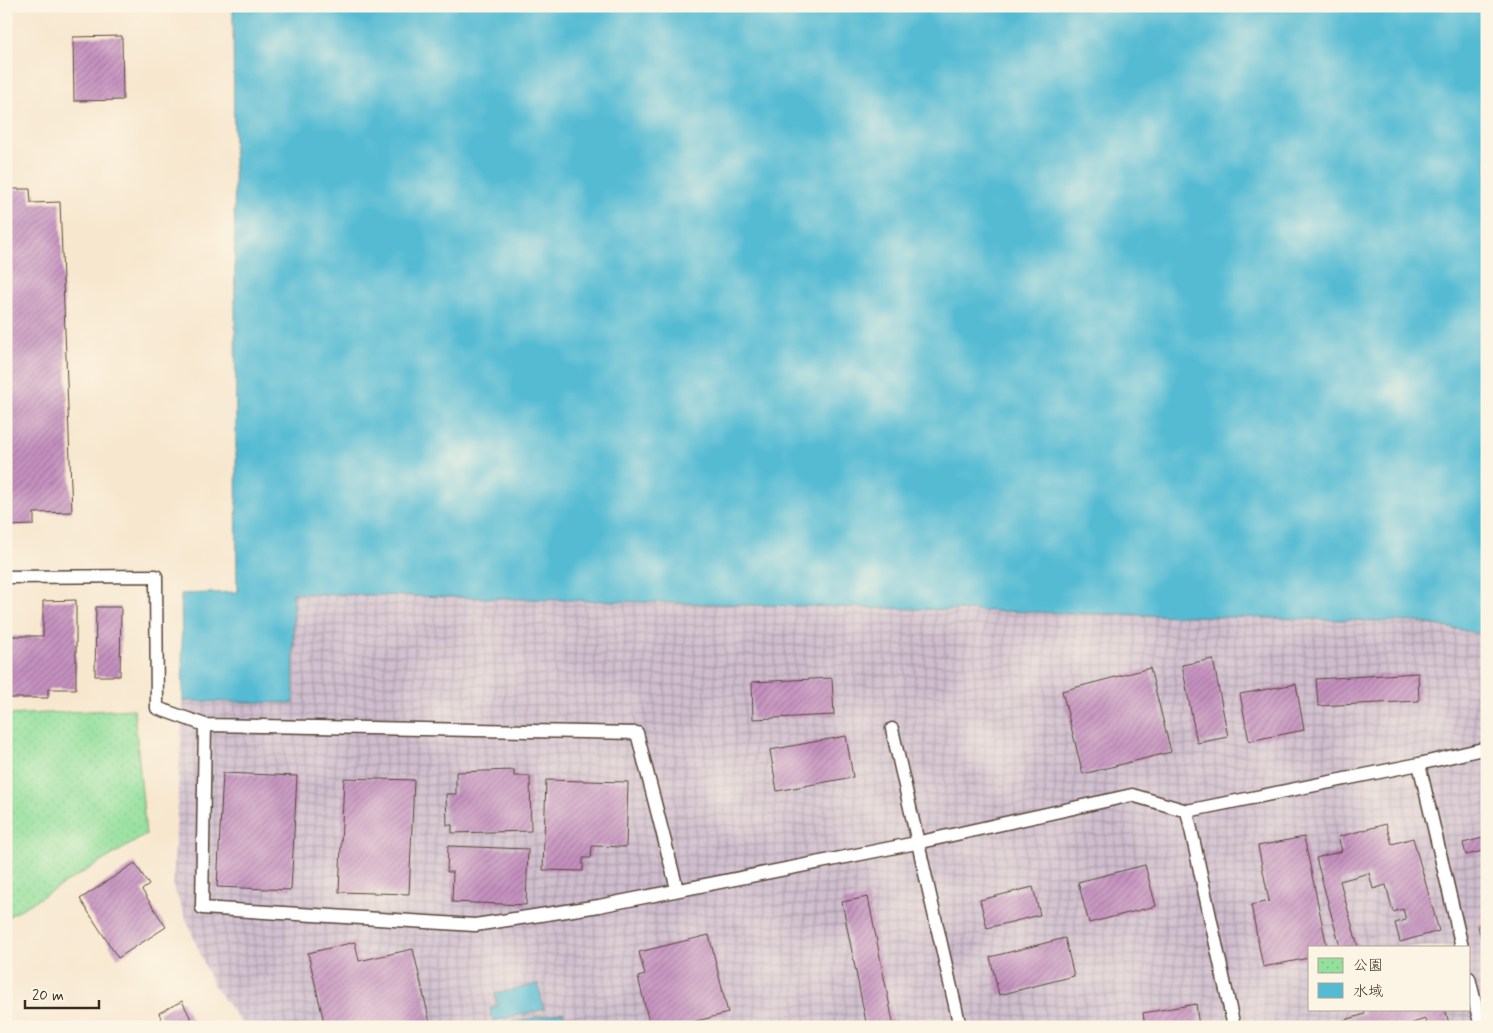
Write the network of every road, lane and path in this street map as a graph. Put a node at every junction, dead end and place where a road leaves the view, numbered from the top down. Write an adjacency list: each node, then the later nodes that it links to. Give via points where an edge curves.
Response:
1 (6, 577): 2 (lane, via 156,576 157,708)
2 (206, 726): 8 (lane, via 638,733); 8 (lane, via 202,908 475,925 599,906)
3 (892, 729): 7 (lane)
4 (1487, 748): 5 (lane)
5 (1419, 764): 6 (lane); 9 (lane)
6 (1187, 811): 7 (lane, via 1132,795); 12 (lane)
7 (916, 843): 8 (lane); 11 (lane)
8 (677, 889)
9 (1462, 946)
10 (1470, 982): 13 (lane)
11 (960, 1027)
12 (1234, 1027)
13 (1481, 1027)

